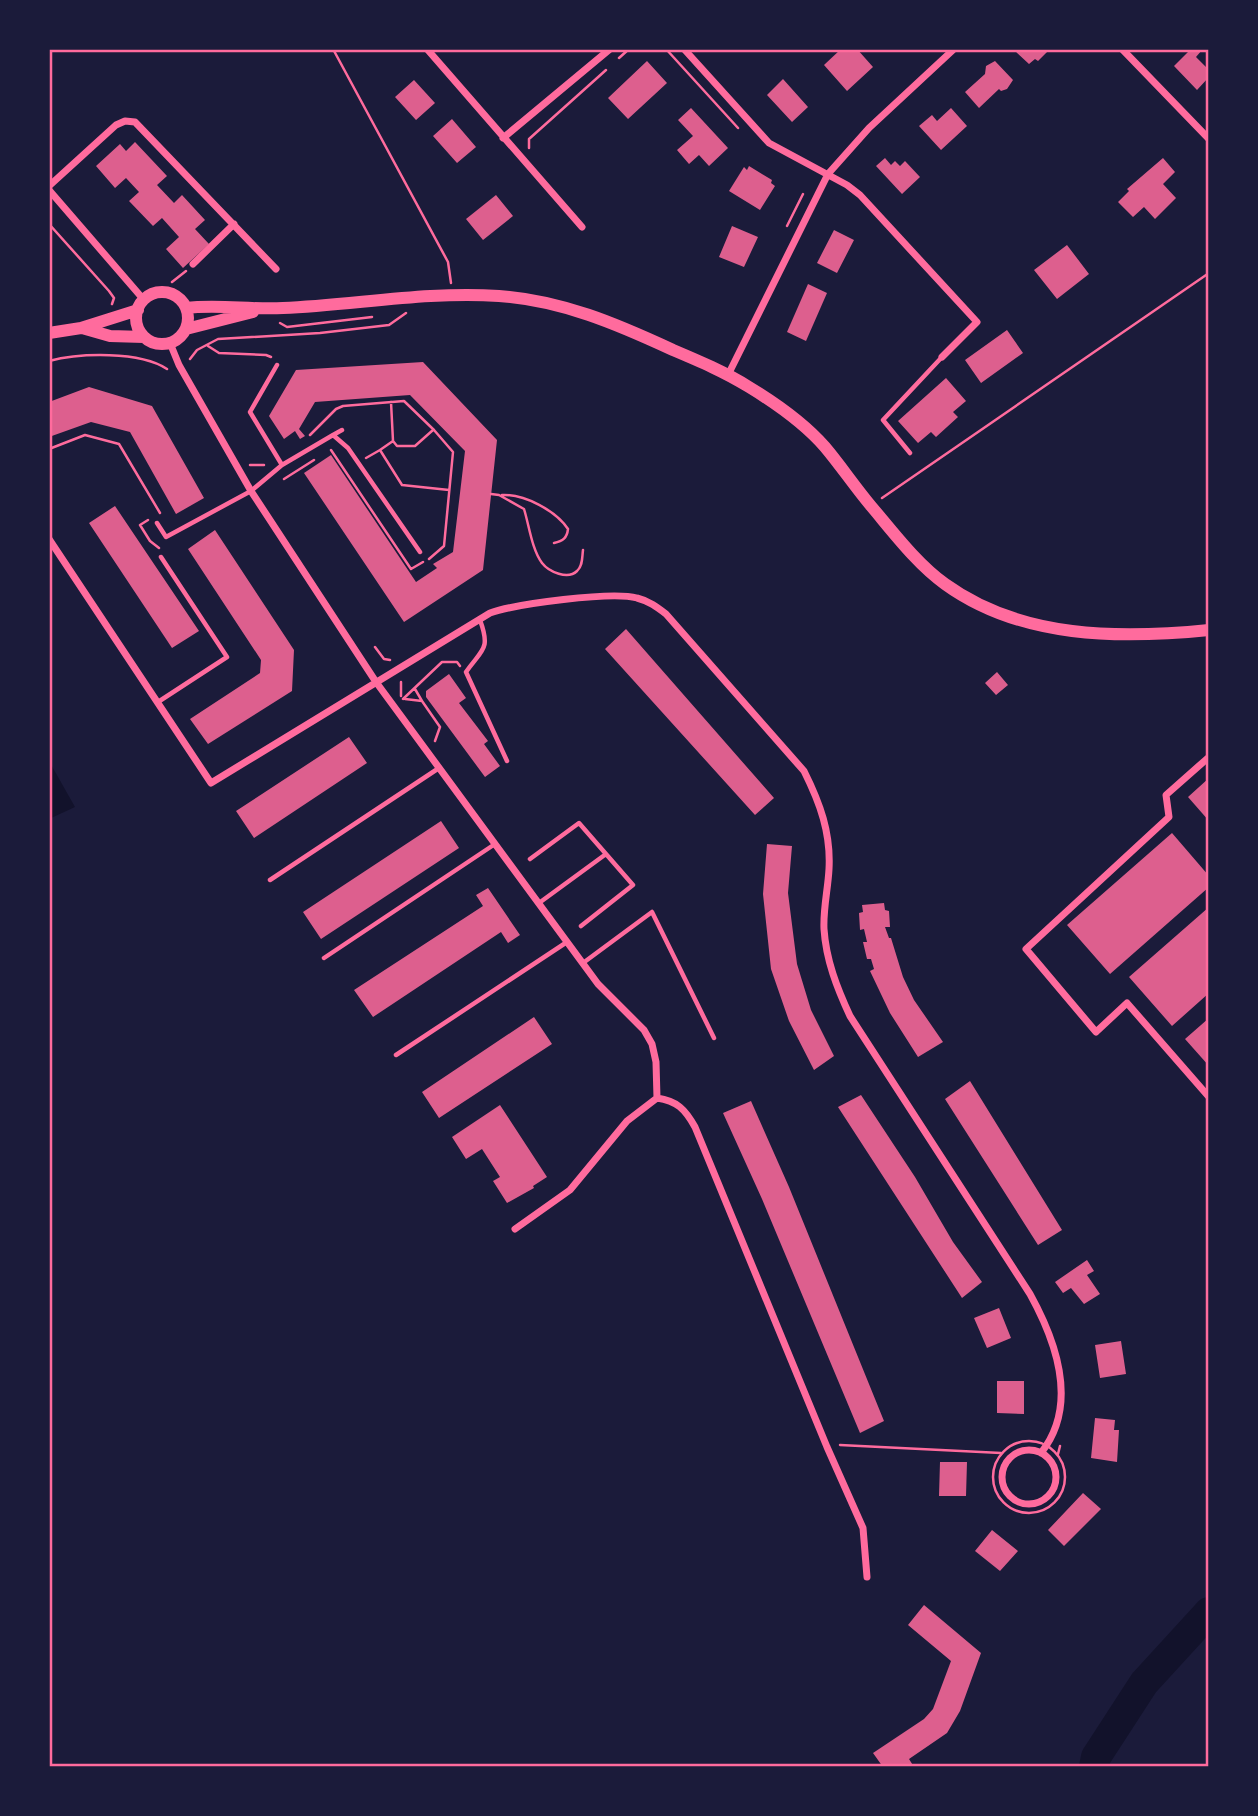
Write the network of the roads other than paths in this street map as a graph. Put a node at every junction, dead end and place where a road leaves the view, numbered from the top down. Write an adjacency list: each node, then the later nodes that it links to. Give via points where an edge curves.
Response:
1 (427, 49): 6 (street)
2 (610, 49): 6 (street)
3 (684, 49): 8 (street, via 769,143)
4 (954, 49): 8 (street, via 869,128)
5 (1122, 49): 7 (street)
6 (503, 138): 11 (street)
7 (1209, 139)
8 (828, 174): 22 (street, via 860,195 977,322); 24 (street)
9 (49, 188): 10 (street, via 116,125 135,122); 14 (street)
10 (234, 224): 12 (street); 13 (street)
11 (582, 227)
12 (193, 264)
13 (276, 269)
14 (141, 305): 15 (street, via 153,294 164,292 175,295); 17 (street); 20 (street, via 137,324)
15 (186, 308): 16 (street); 18 (street)
16 (270, 308): 18 (street); 24 (street, via 453,296 524,299 621,326)
17 (81, 328): 19 (street); 20 (street, via 110,336)
18 (186, 329): 21 (street)
19 (49, 333)
20 (144, 337): 21 (street)
21 (170, 344): 29 (street)
22 (942, 358): 27 (lane, via 883,420)
23 (276, 362): 28 (lane, via 250,412)
24 (728, 375): 35 (street, via 799,422 919,560 945,584 982,606 1039,626 1104,635)
25 (342, 430): 26 (lane)
26 (333, 435): 28 (lane); 32 (lane, via 348,448)
27 (910, 453)
28 (282, 465): 29 (lane)
29 (251, 491): 30 (lane, via 166,537); 36 (street)
30 (157, 523)
31 (49, 539): 37 (street)
32 (420, 552)
33 (161, 557): 37 (lane, via 227,657)
34 (479, 619): 36 (street); 39 (lane, via 486,643 466,673); 55 (street, via 514,606 621,596 651,602 683,632 804,771 819,801 829,843 824,927 838,992 1030,1294 1055,1347 1060,1371 1058,1421)
35 (1209, 630)
36 (376, 682): 37 (street, via 212,783); 40 (street)
37 (158, 702)
38 (1209, 757): 52 (street, via 1166,795 1169,817 1026,949 1096,1032 1127,1003)
39 (507, 761)
40 (439, 768): 41 (street); 44 (lane)
41 (495, 844): 45 (street); 48 (lane)
42 (606, 854): 43 (lane, via 579,823); 45 (lane); 46 (lane, via 634,885)
43 (530, 859)
44 (270, 880)
45 (539, 904): 47 (street)
46 (581, 926)
47 (567, 942): 49 (street); 51 (lane)
48 (324, 958)
49 (583, 962): 50 (lane, via 652,912); 53 (street, via 652,1044)
50 (715, 1038)
51 (396, 1055)
52 (1209, 1097)
53 (657, 1098): 54 (street, via 627,1121 570,1189); 56 (street, via 680,1106 695,1126 863,1528)
54 (515, 1229)
55 (1041, 1452): 55 (street, via 1021,1451 1005,1465 1004,1487 1013,1499 1034,1504 1047,1497 1055,1485 1056,1470)
56 (867, 1577)

